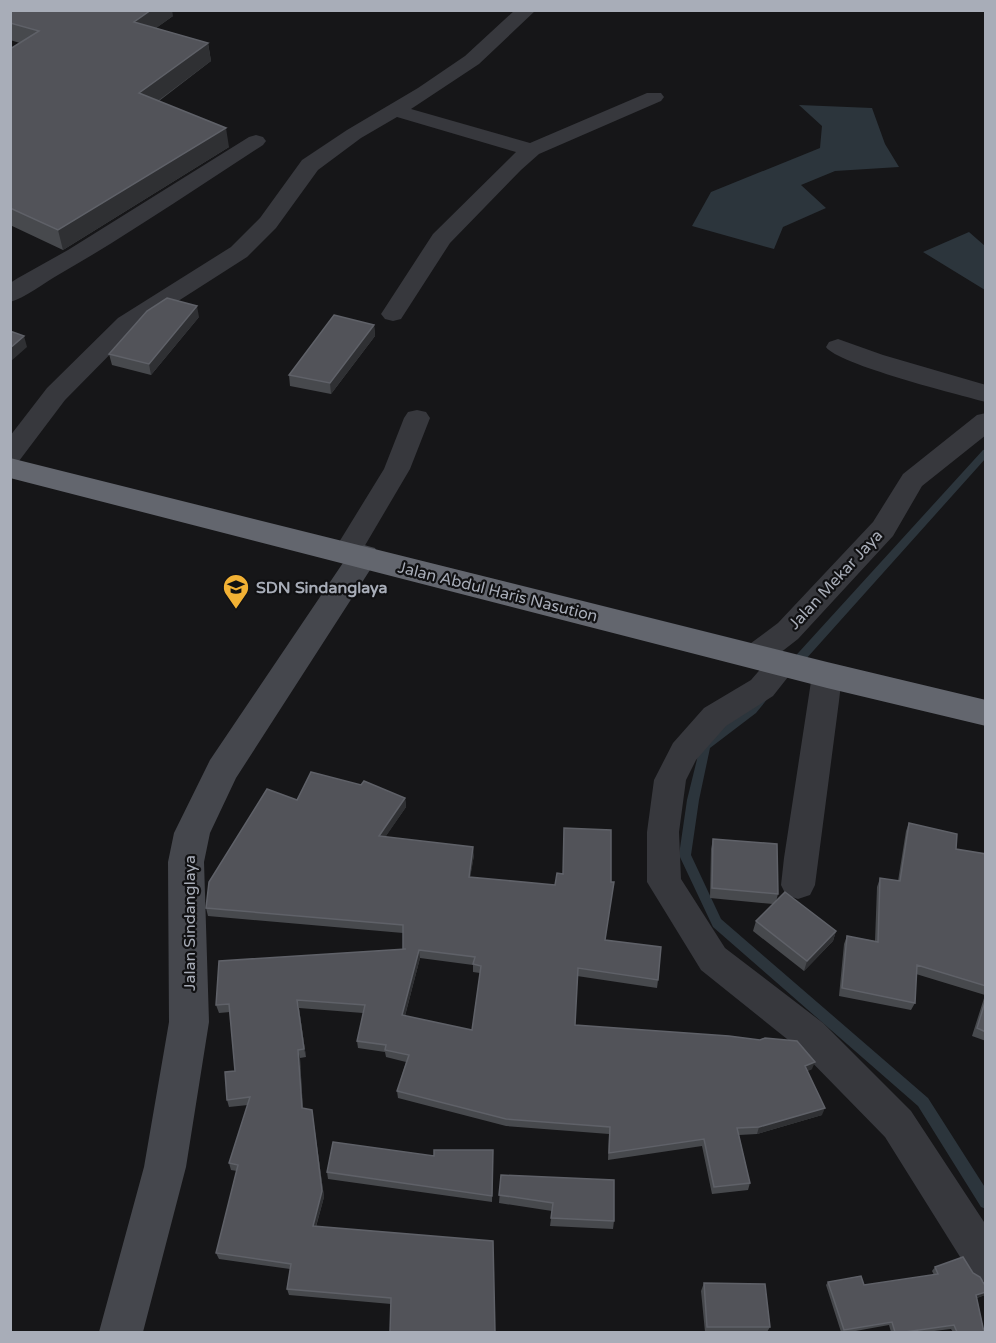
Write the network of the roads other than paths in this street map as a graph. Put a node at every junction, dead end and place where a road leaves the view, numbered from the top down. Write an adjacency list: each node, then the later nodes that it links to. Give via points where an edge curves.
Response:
1 (527, 10): 3 (street, via 472,60)
2 (654, 97): 5 (street)
3 (393, 110): 5 (street); 12 (street, via 310,165 268,223 239,252 127,323 56,394)
4 (256, 141): 6 (street)
5 (532, 150): 7 (street, via 441,239)
6 (10, 295)
7 (393, 314)
8 (838, 347): 9 (street)
9 (986, 394)
10 (417, 418): 14 (street)
11 (986, 421): 15 (street, Jalan Mekar Jaya, via 912,480 883,529 788,631)
12 (10, 455)
13 (10, 468): 14 (highway, Jalan Abdul Haris Nasution)
14 (356, 554): 15 (highway, Jalan Abdul Haris Nasution); 20 (street, Jalan Sindanglaya, via 222,770 192,833 186,862 189,1022 165,1167)
15 (771, 660): 16 (highway, Jalan Abdul Haris Nasution); 19 (street, Jalan Mekar Jaya, via 762,688 715,717 684,752 670,780 663,832 664,882 713,959 810,1035 898,1124)
16 (823, 674): 17 (highway, Jalan Abdul Haris Nasution); 18 (street, via 819,748)
17 (986, 712)
18 (798, 885)
19 (986, 1262)
20 (122, 1332)

